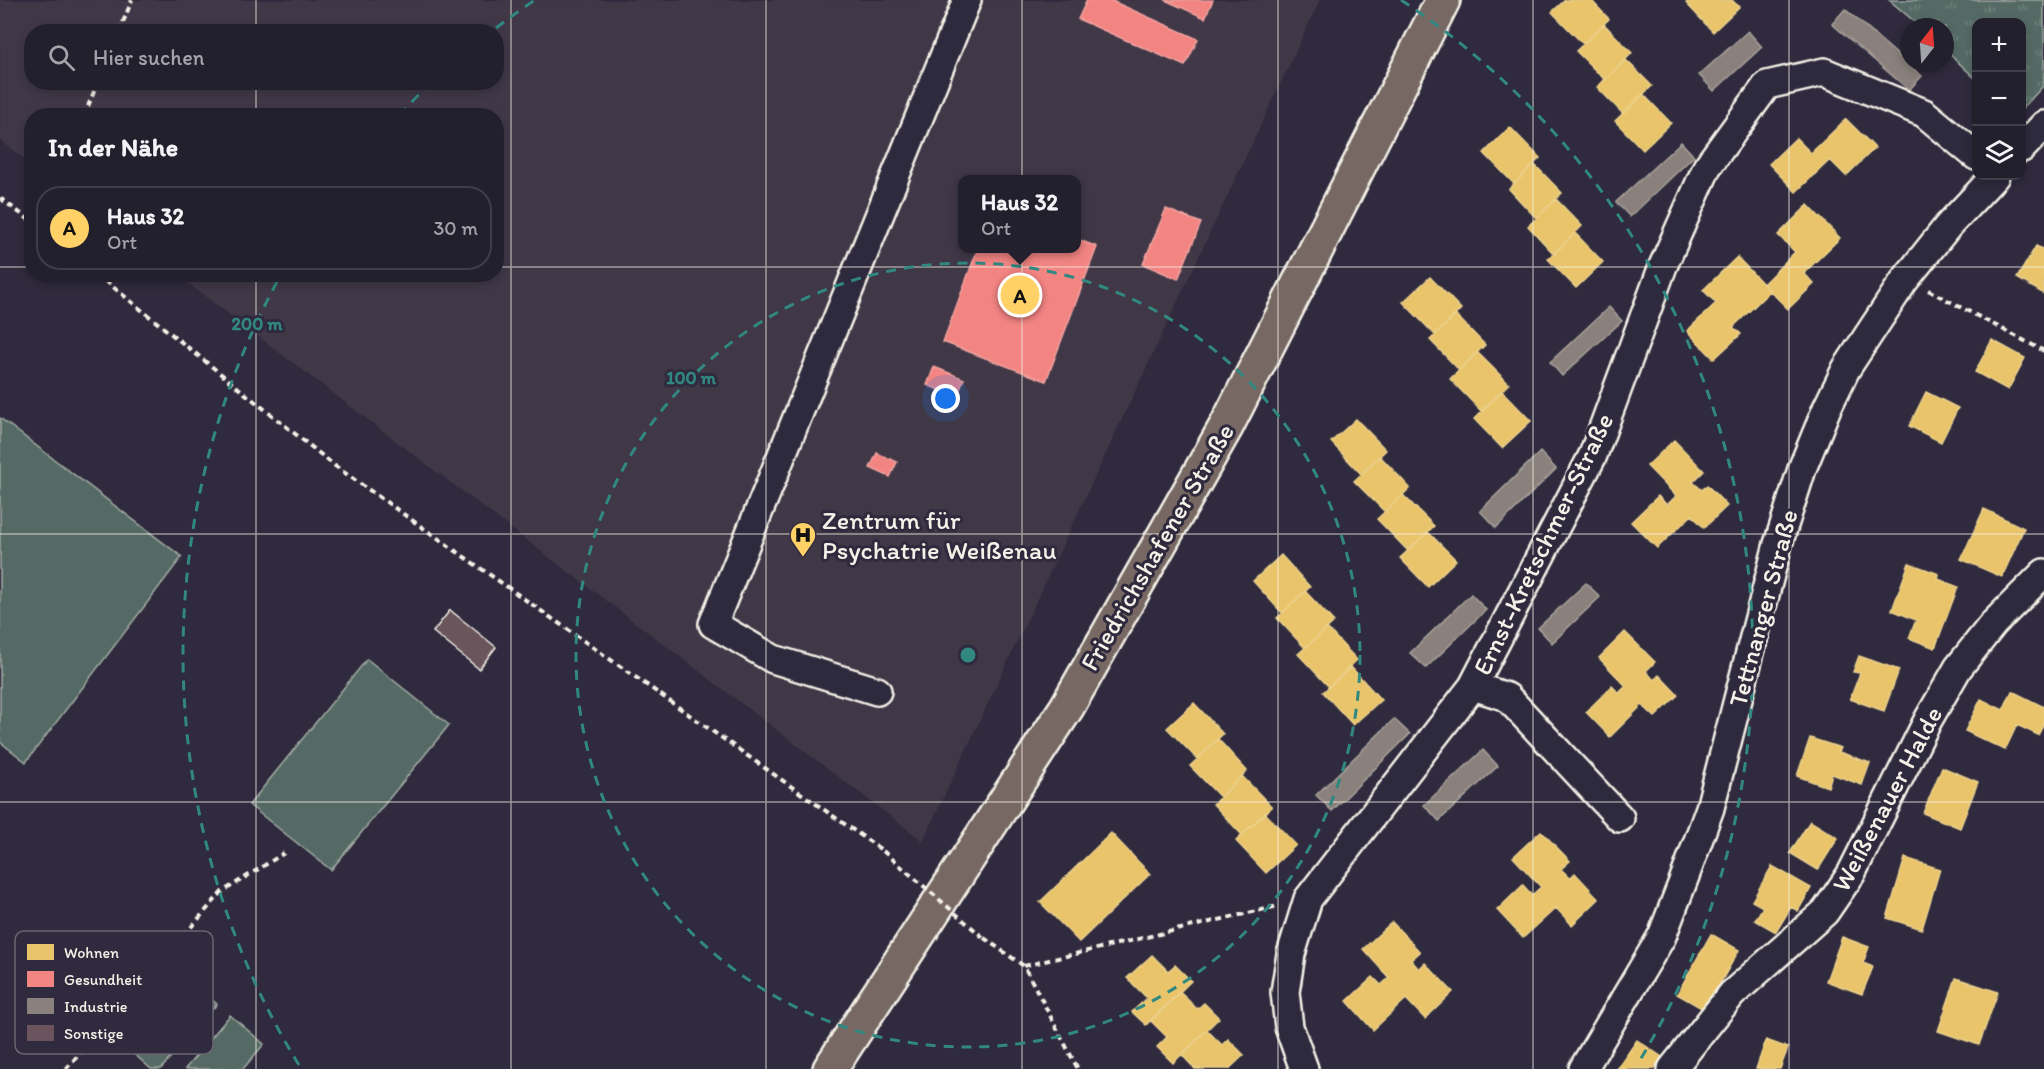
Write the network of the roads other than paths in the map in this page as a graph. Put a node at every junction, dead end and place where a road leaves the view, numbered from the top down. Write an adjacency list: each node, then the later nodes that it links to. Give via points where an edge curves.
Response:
1 (967, 0): 9 (street, via 713,624 773,659)
2 (1443, 0): 11 (main road, Friedrichshafener Straße, via 1227,425 1067,706)
3 (2044, 125): 4 (street)
4 (2026, 144)
5 (1972, 152): 8 (street, Ernst-Kretschmer-Straße, via 1924,113 1824,72 1767,85 1707,167 1663,266 1593,455)
6 (2003, 180): 13 (street, Tettnanger Straße, via 1948,226 1904,282 1846,369 1827,408 1778,544 1710,808 1691,861 1662,936)
7 (2044, 573): 14 (street, Weißenauer Halde, via 1993,624 1958,668 1851,874 1825,912 1732,994)
8 (1473, 686): 10 (street, via 1507,697); 12 (street, Ernst-Kretschmer-Straße, via 1308,899 1285,992 1288,1027)
9 (877, 692)
10 (1620, 818)
11 (830, 1069)
12 (1304, 1069)
13 (1583, 1069)
14 (1672, 1069)

